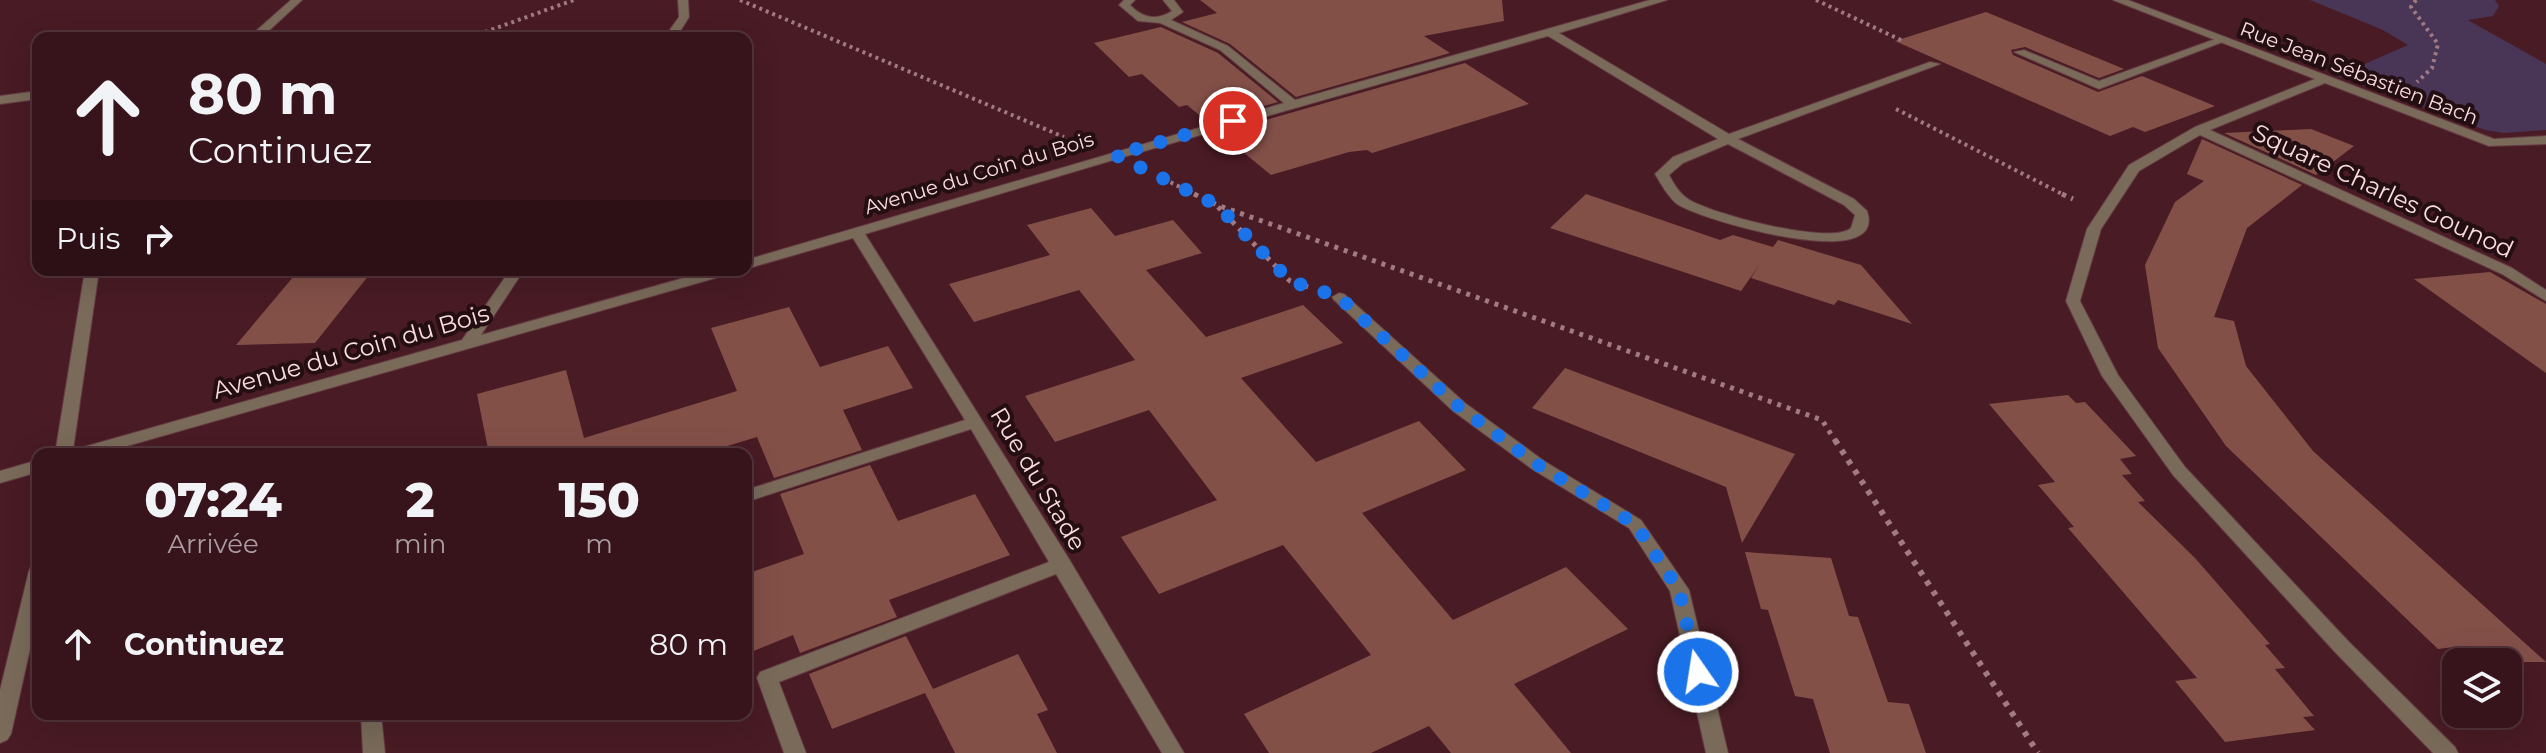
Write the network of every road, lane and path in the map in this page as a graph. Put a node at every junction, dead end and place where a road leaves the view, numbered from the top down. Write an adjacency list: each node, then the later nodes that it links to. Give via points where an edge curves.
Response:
1 (297, 0): 13 (street)
2 (574, 0): 14 (path)
3 (683, 0): 15 (street, via 684,17)
4 (740, 0): 28 (path)
5 (1130, 0): 11 (street, via 1124,5 1135,19)
6 (1168, 0): 11 (street, via 1178,12)
7 (1662, 0): 12 (street, Avenue du Coin du Bois)
8 (1816, 0): 18 (path, via 1931,54)
9 (2118, 0): 16 (street, Rue Jean Sébastien Bach)
10 (2416, 0): 24 (path, via 2411,7 2438,44 2432,68 2410,89)
11 (1162, 20): 23 (street, via 1224,48)
12 (1548, 31): 23 (street, Avenue du Coin du Bois); 26 (street)
13 (261, 32)
14 (485, 32)
15 (674, 32)
16 (2222, 40): 17 (street, via 2099,85); 19 (street, Rue Jean Sébastien Bach)
17 (2020, 52)
18 (1934, 64): 20 (street)
19 (2325, 79): 24 (street, Rue Jean Sébastien Bach); 25 (street)
20 (1860, 90): 26 (street); 30 (path)
21 (32, 96): 22 (street)
22 (0, 100)
23 (1292, 104): 28 (street, Avenue du Coin du Bois)
24 (2403, 109): 27 (street, Rue Jean Sébastien Bach, via 2493,143)
25 (2199, 130): 30 (street, via 2134,168); 37 (street, Square Charles Gounod, via 2507,271)
26 (1728, 139): 26 (street, via 1849,202 1862,214 1861,225 1851,236 1829,239 1781,232 1684,203 1662,174 1678,160)
27 (2546, 140)
28 (1115, 155): 29 (path); 31 (street, Avenue du Coin du Bois)
29 (1217, 205): 36 (path, via 1290,281); 53 (path, via 1822,420)
30 (2104, 215): 54 (street, via 2094,229 2073,301 2110,376 2179,471)
31 (857, 233): 32 (street, Avenue du Coin du Bois); 39 (street, Rue du Stade)
32 (752, 263)
33 (91, 276): 40 (street)
34 (513, 276): 38 (street)
35 (707, 276): 38 (street, Avenue du Coin du Bois)
36 (1339, 297): 52 (street, via 1459,407 1538,465 1635,524 1679,590)
37 (2546, 297)
38 (467, 345): 41 (street, Avenue du Coin du Bois)
39 (975, 422): 44 (street); 45 (street, Rue du Stade)
40 (65, 448)
41 (100, 448)
42 (32, 468): 43 (street)
43 (0, 477)
44 (752, 494)
45 (1062, 564): 50 (street, via 767,678); 51 (street, Rue du Stade)
46 (32, 597): 48 (street)
47 (371, 720): 49 (street)
48 (0, 734)
49 (374, 753)
50 (795, 753)
51 (1173, 753)
52 (1717, 753)
53 (2038, 753)
54 (2447, 753)

